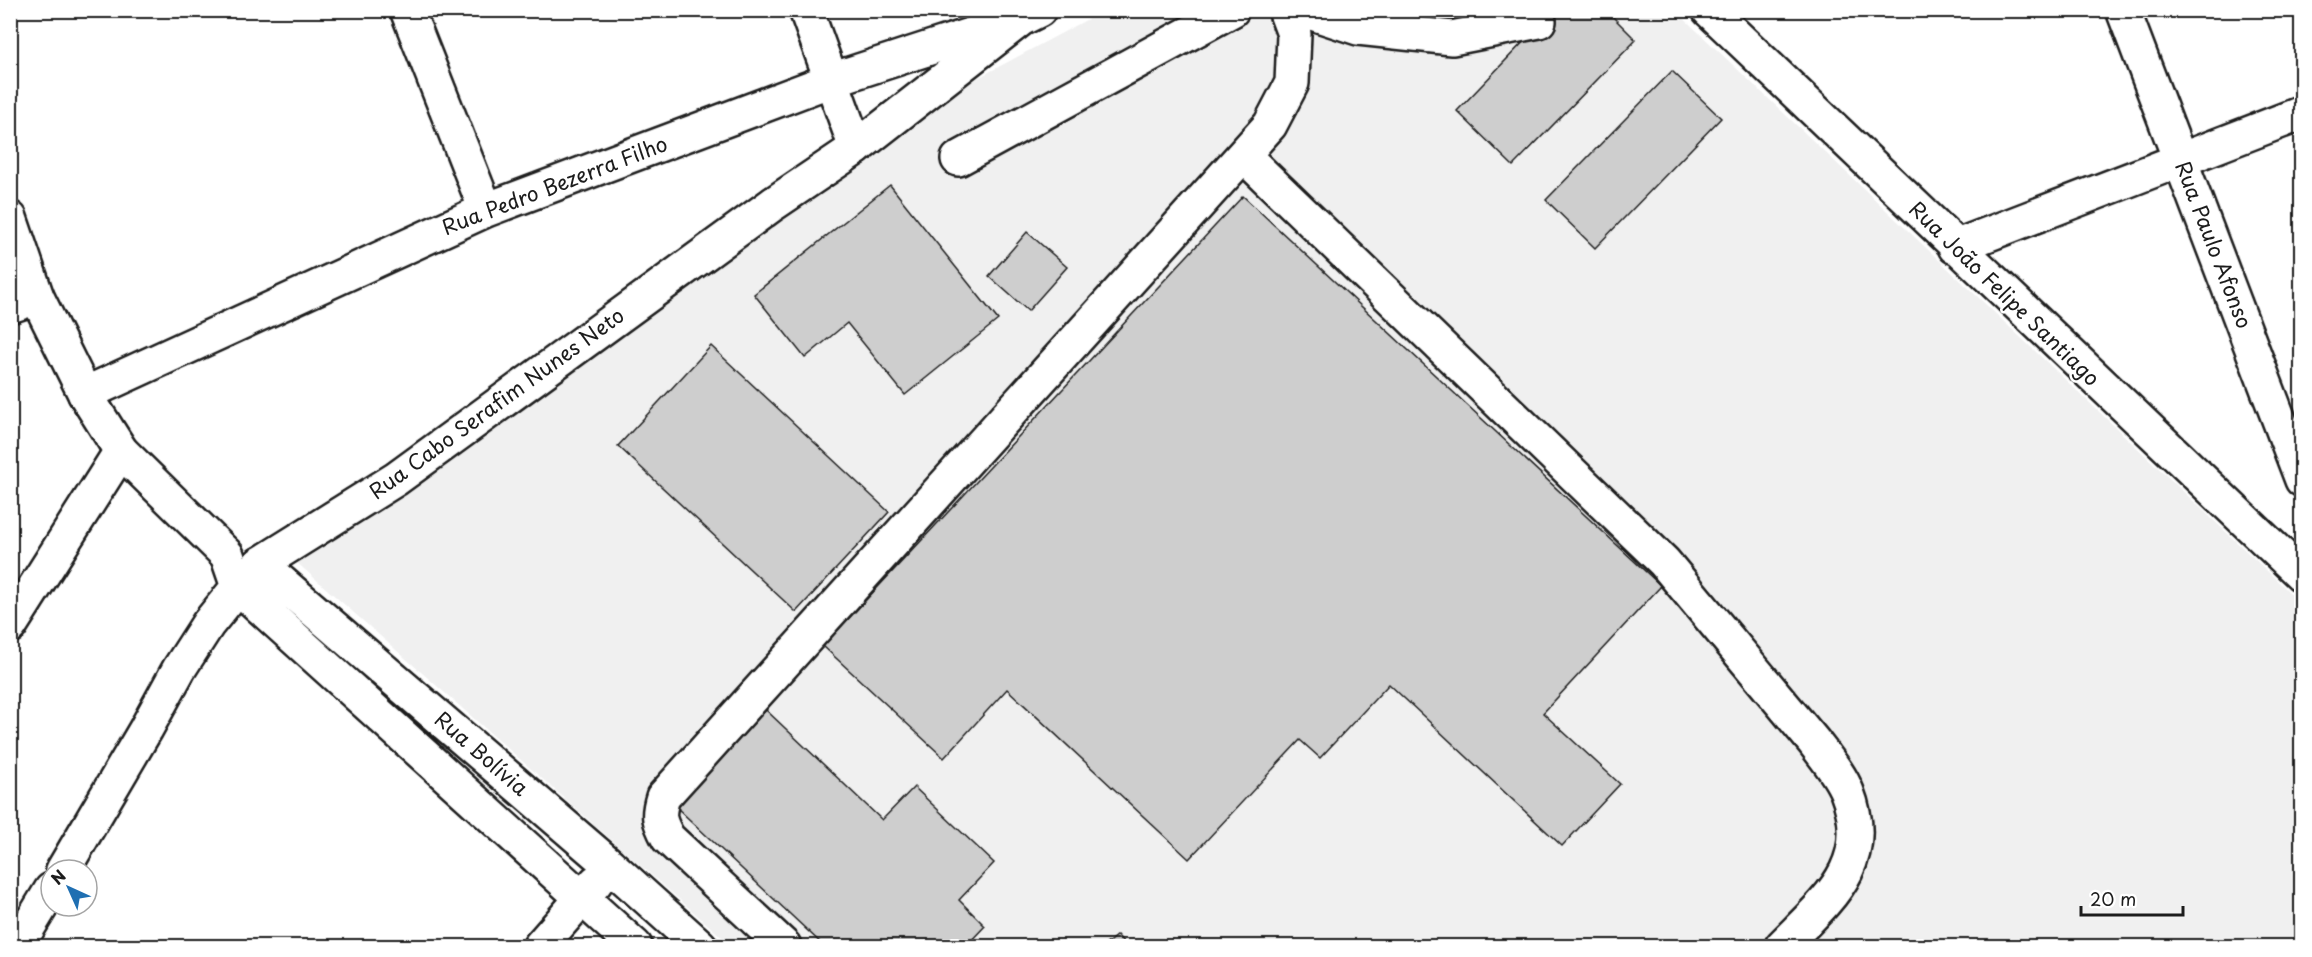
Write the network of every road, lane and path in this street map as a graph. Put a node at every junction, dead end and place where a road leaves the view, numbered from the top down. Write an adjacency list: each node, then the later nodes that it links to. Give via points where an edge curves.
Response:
1 (407, 10): 16 (street)
2 (806, 10): 10 (street)
3 (1232, 10): 14 (street)
4 (1285, 10): 13 (street, via 1294,34 1292,83 1270,125)
5 (1302, 10): 9 (street, via 1358,28 1452,38)
6 (1709, 10): 18 (street, Rua João Felipe Santiago)
7 (2123, 10): 15 (street, Rua Paulo Afonso)
8 (1030, 15): 10 (street, Rua Pedro Bezerra Filho); 12 (street, Rua Cabo Serafim Nunes Neto)
9 (1539, 21)
10 (831, 80): 12 (street); 16 (street, Rua Pedro Bezerra Filho)
11 (2301, 113): 15 (street)
12 (856, 148): 24 (street, Rua Cabo Serafim Nunes Neto, via 773,204 396,479)
13 (1243, 155): 34 (street, via 663,797 658,812 668,838); 35 (street, via 1664,562 1830,765 1846,791 1854,818 1848,869 1831,895)
14 (958, 159)
15 (2181, 161): 18 (street); 22 (street, Rua Paulo Afonso)
16 (486, 210): 20 (street, Rua Pedro Bezerra Filho)
17 (10, 218): 19 (street)
18 (1955, 247): 23 (street, Rua João Felipe Santiago)
19 (24, 302): 20 (street)
20 (85, 394): 21 (street)
21 (121, 452): 24 (street); 25 (street)
22 (2301, 480)
23 (2301, 575)
24 (249, 576): 26 (street, Rua Cabo Serafim Nunes Neto, via 208,624 179,669); 27 (street, Rua Bolívia); 28 (street, Rua Bolívia)
25 (10, 626)
26 (70, 858)
27 (610, 865): 28 (street); 33 (street, Rua Bolívia)
28 (581, 899): 31 (street); 32 (street, Rua Bolívia)
29 (39, 910): 30 (street)
30 (18, 946)
31 (540, 946)
32 (634, 946)
33 (700, 946)
34 (784, 946)
35 (1782, 946)

